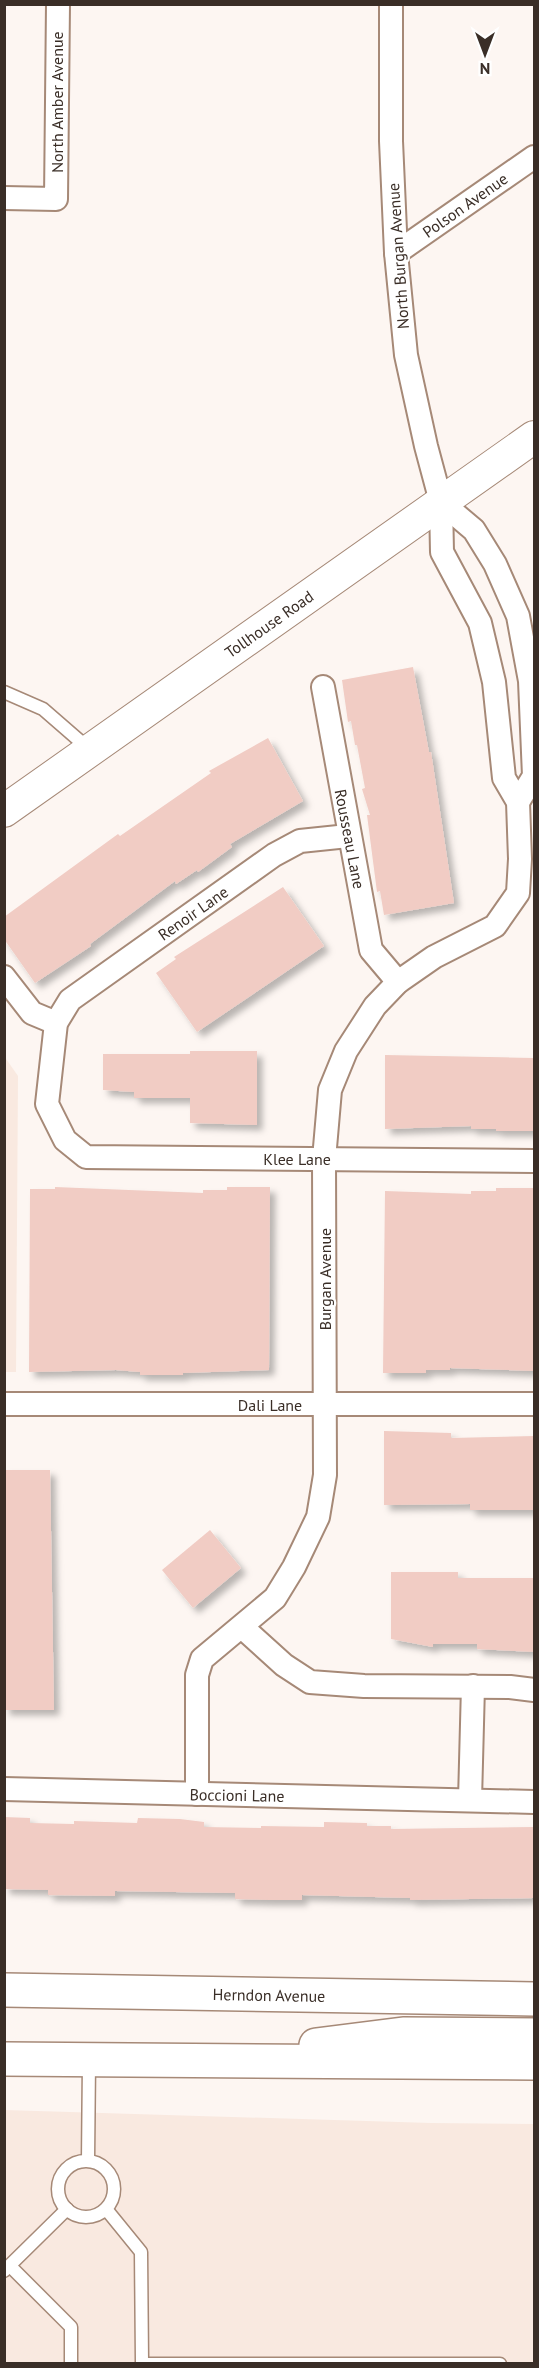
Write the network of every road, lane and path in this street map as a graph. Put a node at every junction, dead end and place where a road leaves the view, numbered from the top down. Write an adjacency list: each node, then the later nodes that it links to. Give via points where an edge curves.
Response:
1 (58, 4): 4 (street, North Amber Avenue, via 57,199)
2 (391, 4): 5 (street, North Burgan Avenue)
3 (534, 157): 5 (street, Polson Avenue)
4 (4, 198)
5 (396, 253): 7 (street, North Burgan Avenue, via 406,355)
6 (534, 437): 7 (street, Tollhouse Road)
7 (441, 502): 10 (street, via 474,530 518,616 530,681); 11 (street, Burgan Avenue, via 442,552 480,623); 12 (street, Tollhouse Road)
8 (323, 687): 16 (street, Rousseau Lane)
9 (4, 692): 12 (lane, via 43,709)
10 (530, 703): 11 (street); 13 (street, via 534,776)
11 (496, 706): 13 (street, Burgan Avenue, via 504,778)
12 (90, 750): 14 (street, Tollhouse Road)
13 (518, 802): 15 (street, Burgan Avenue)
14 (4, 811)
15 (527, 830): 18 (street, Burgan Avenue, via 518,893 495,926 434,957)
16 (348, 836): 18 (street, Rousseau Lane, via 371,950); 19 (street, Renoir Lane, via 300,841 274,855 70,1000)
17 (4, 977): 19 (street, via 32,1013)
18 (398, 982): 21 (street, Burgan Avenue, via 375,1006 346,1051 330,1090)
19 (56, 1023): 20 (street, Renoir Lane, via 47,1104)
20 (65, 1140): 21 (street, Klee Lane, via 86,1157)
21 (324, 1159): 22 (street, Klee Lane); 25 (street, Burgan Avenue)
22 (534, 1161)
23 (4, 1404): 25 (street, Dali Lane)
24 (534, 1404): 25 (street, Dali Lane)
25 (325, 1406): 26 (street, Burgan Avenue, via 324,1475 318,1517 275,1598)
26 (242, 1627): 27 (street, via 284,1665 310,1682); 30 (street, Burgan Avenue, via 202,1659 196,1675)
27 (473, 1686): 28 (street); 31 (street)
28 (534, 1690)
29 (4, 1789): 30 (street, Boccioni Lane)
30 (196, 1794): 31 (street, Boccioni Lane)
31 (470, 1800): 32 (street, Boccioni Lane)
32 (534, 1802)
33 (4, 1990): 34 (main road, Herndon Avenue)
34 (534, 1999)
35 (534, 2035): 38 (main road, via 403,2034)
36 (4, 2059): 37 (main road)
37 (89, 2062): 38 (main road); 40 (lane)
38 (183, 2062): 39 (main road)
39 (534, 2063)
40 (88, 2160): 41 (lane, via 70,2165 59,2180 59,2198); 42 (lane, via 111,2175 114,2193)
41 (68, 2210): 42 (lane, via 80,2217); 43 (lane)
42 (106, 2210): 44 (lane, via 141,2252)
43 (7, 2269): 45 (lane, via 71,2327)
44 (142, 2363): 46 (lane)
45 (71, 2364)
46 (500, 2364)

